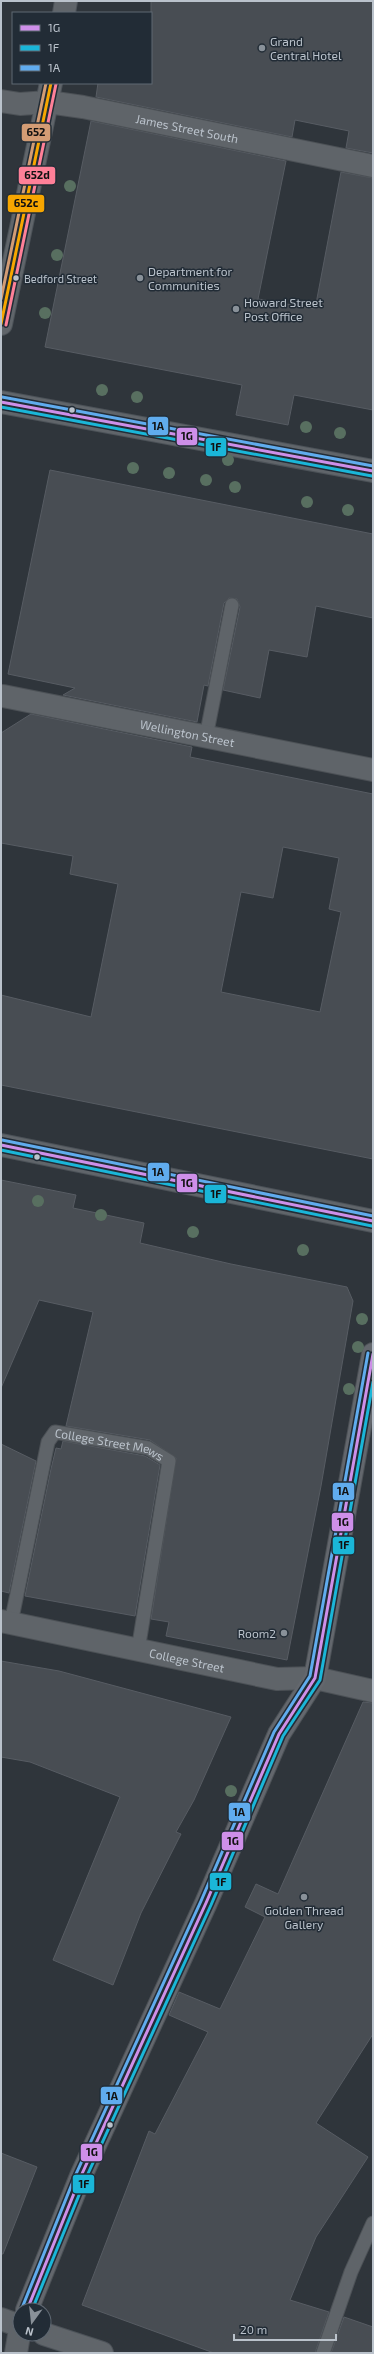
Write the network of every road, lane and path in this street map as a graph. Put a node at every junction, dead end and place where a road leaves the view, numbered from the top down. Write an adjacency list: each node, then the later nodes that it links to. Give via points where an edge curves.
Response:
1 (66, 1): 2 (main road)
2 (64, 12)
3 (49, 93): 4 (street, James Street South, via 20,104); 5 (street, James Street South); 6 (main road)
4 (1, 101)
5 (373, 166)
6 (1, 324)
7 (1, 402): 8 (main road)
8 (373, 470)
9 (232, 605): 11 (lane)
10 (3, 696): 11 (street, Wellington Street)
11 (206, 737): 12 (street, Wellington Street)
12 (373, 770)
13 (1, 1145): 14 (main road)
14 (373, 1221)
15 (373, 1354): 18 (street)
16 (6, 1622): 17 (street, College Street); 17 (lane, College Street Mews, via 48,1442 55,1432 148,1448 169,1461)
17 (138, 1650): 18 (street, College Street, via 277,1679)
18 (315, 1678): 19 (street, College Street); 21 (street, via 279,1734 206,1903 81,2176)
19 (373, 1691)
20 (373, 2223): 28 (lane, via 351,2272)
21 (30, 2302)
22 (1, 2319): 23 (street)
23 (12, 2323)
24 (52, 2337): 27 (main road)
25 (18, 2342): 26 (street)
26 (16, 2353)
27 (102, 2353)
28 (323, 2353)

